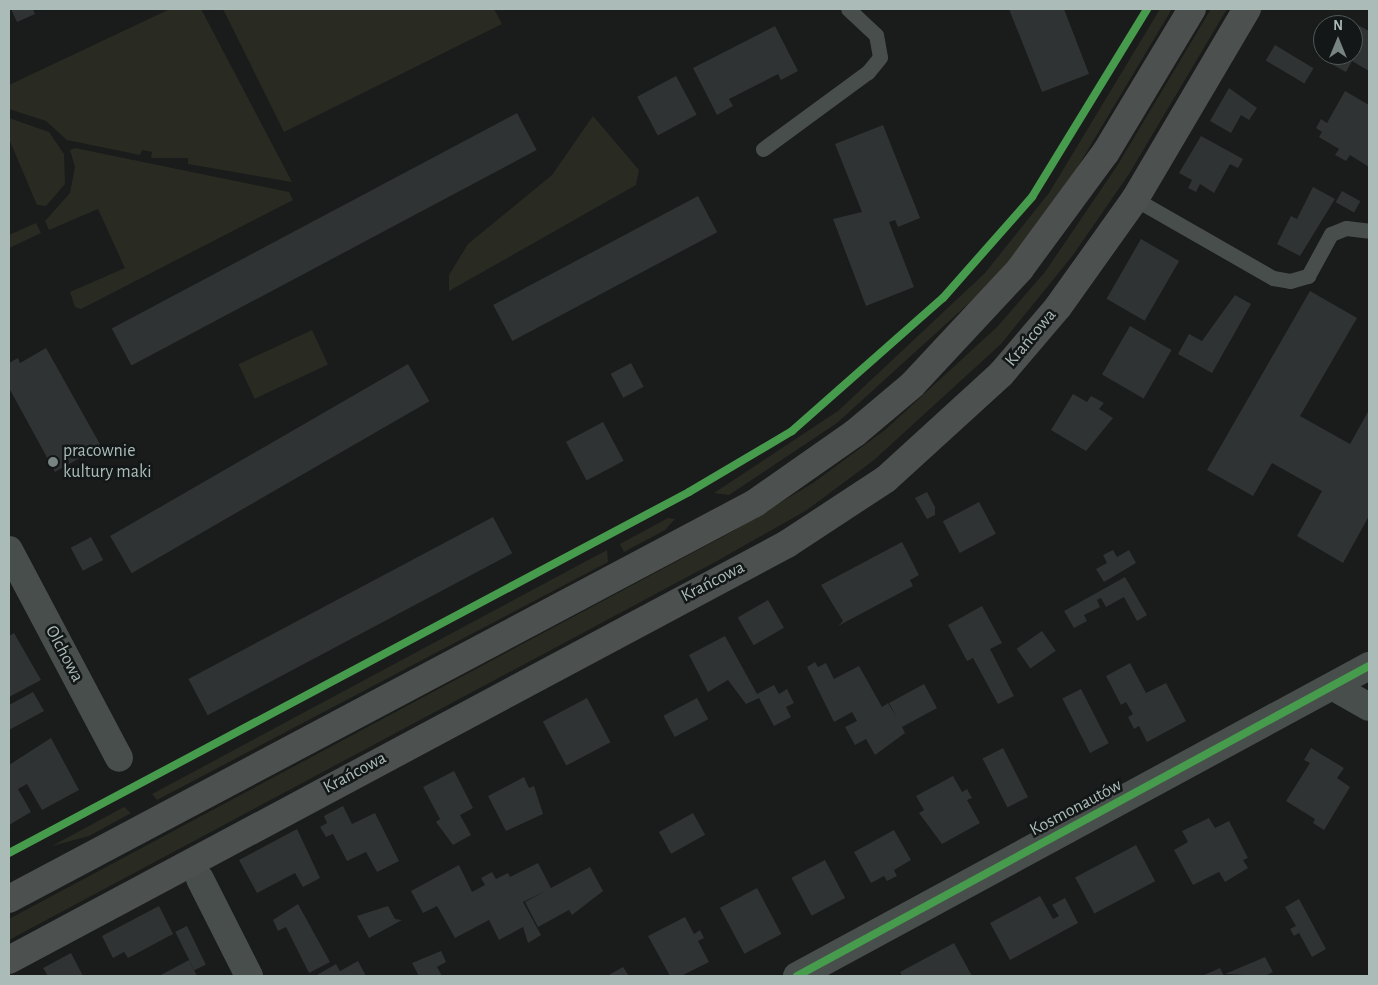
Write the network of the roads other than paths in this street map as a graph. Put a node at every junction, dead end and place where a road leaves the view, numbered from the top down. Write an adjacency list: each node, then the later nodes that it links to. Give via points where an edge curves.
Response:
1 (848, 9): 4 (lane, via 876,35 880,57 868,72)
2 (1192, 9): 13 (main road, via 1106,152 1020,269 912,385 855,433 755,503)
3 (1247, 9): 5 (main road, Krańcowa)
4 (763, 149)
5 (1135, 199): 6 (lane, via 1274,278 1290,281 1308,276 1332,234 1346,228); 14 (main road, Krańcowa, via 1058,307 1000,374 886,479 787,544)
6 (1369, 231)
7 (9, 550): 11 (street, Olchowa)
8 (1369, 666): 9 (street, Kosmonautów)
9 (1334, 686): 10 (street); 16 (street, Kosmonautów)
10 (1369, 707)
11 (119, 758)
12 (200, 879): 15 (street)
13 (9, 899)
14 (9, 960)
15 (249, 976)
16 (797, 976)

